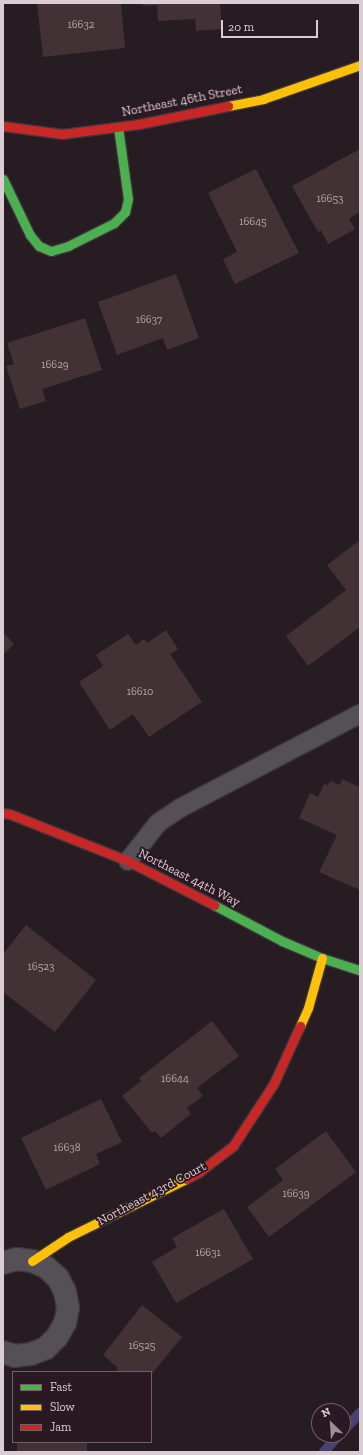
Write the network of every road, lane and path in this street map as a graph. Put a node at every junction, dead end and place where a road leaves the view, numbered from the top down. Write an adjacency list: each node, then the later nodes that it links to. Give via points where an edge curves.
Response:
1 (360, 65): 3 (street, Northeast 46th Street, via 263,99)
2 (3, 126): 3 (street, Northeast 46th Street, via 62,134)
3 (118, 127): 4 (street, via 128,198 124,212 114,223 68,246 51,251 39,246 30,235)
4 (3, 179)
5 (360, 714): 7 (lane, via 180,808 158,823)
6 (3, 813): 7 (street, Northeast 44th Way)
7 (128, 861): 8 (street, Northeast 44th Way, via 282,941)
8 (322, 958): 9 (street, Northeast 44th Way); 10 (street, Northeast 43rd Court, via 308,1008 274,1083 233,1146 199,1172 68,1237)
9 (360, 970)
10 (32, 1261): 11 (street); 12 (street, via 46,1267 58,1278 65,1292 68,1308 65,1323 57,1337 46,1348 16,1356)
11 (3, 1262)
12 (3, 1352)

